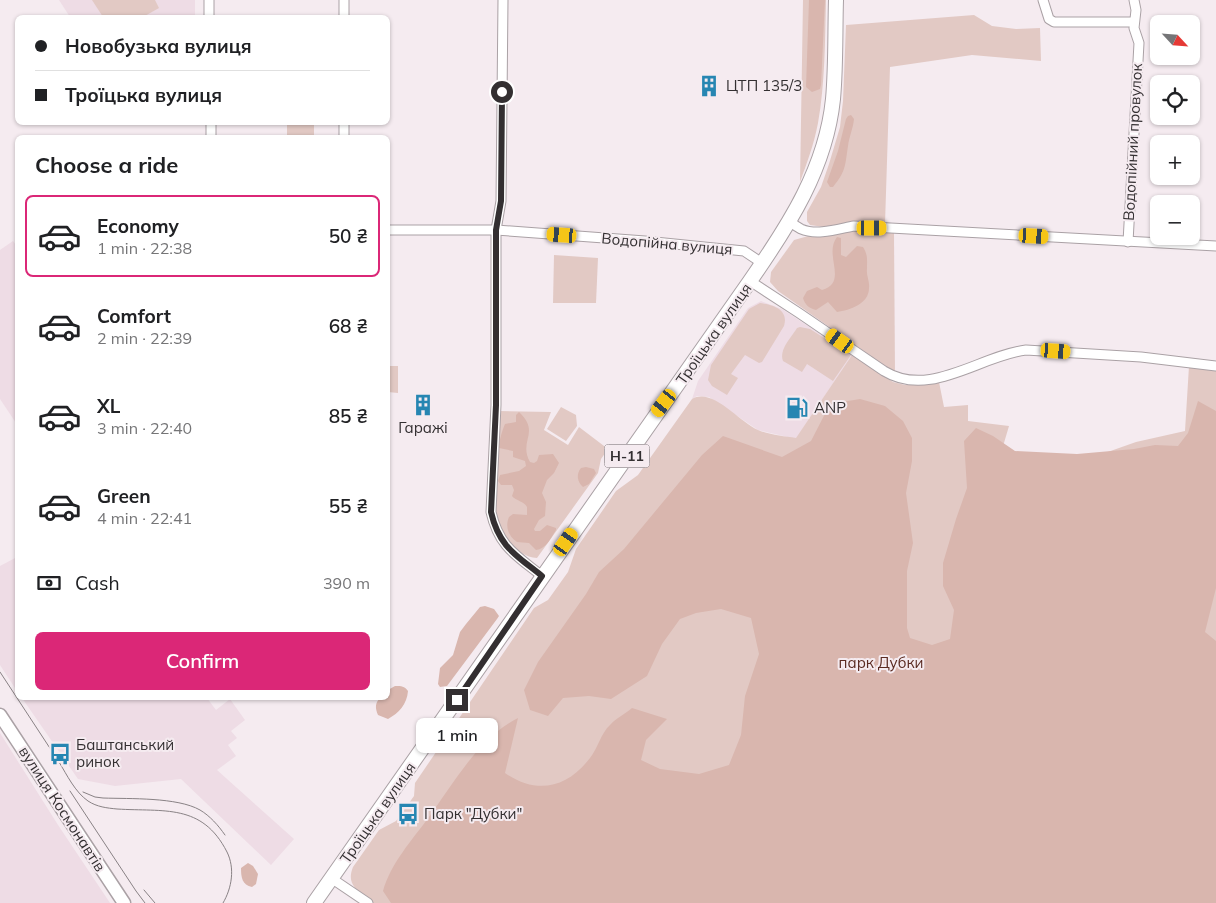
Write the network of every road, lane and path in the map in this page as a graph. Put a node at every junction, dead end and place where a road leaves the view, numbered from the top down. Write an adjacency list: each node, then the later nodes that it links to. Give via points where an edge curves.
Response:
1 (209, 0): 7 (street)
2 (344, 0): 8 (street)
3 (503, 0): 12 (street, via 501,201)
4 (836, 0): 10 (main road, Троїцька вулиця / Н-11, via 833,99 828,125 810,183)
5 (1043, 0): 9 (street, via 1049,18 1054,22)
6 (1134, 0): 9 (street, Водопійний провулок)
7 (209, 15)
8 (344, 15)
9 (1134, 22): 13 (street, Водопійний провулок, via 1139,42)
10 (790, 222): 13 (street, via 801,229 813,231 854,226); 15 (main road, Троїцька вулиця / Н-11)
11 (390, 230): 12 (street, Водопійна вулиця)
12 (496, 230): 15 (street, Водопійна вулиця, via 744,251); 18 (street, via 496,405 491,512 495,528 507,548)
13 (1128, 242): 14 (street)
14 (1216, 246)
15 (762, 263): 16 (main road, Троїцька вулиця / Н-11)
16 (750, 281): 17 (street, via 895,378 918,381 938,378 1007,353 1026,350 1140,357); 18 (main road, Троїцька вулиця / Н-11)
17 (1216, 366)
18 (542, 576): 20 (main road, Троїцька вулиця / Н-11)
19 (0, 715): 21 (main road, вулиця Космонавтів)
20 (331, 878): 22 (main road, Троїцька вулиця / Н-11); 23 (street)
21 (124, 903)
22 (314, 903)
23 (368, 903)

